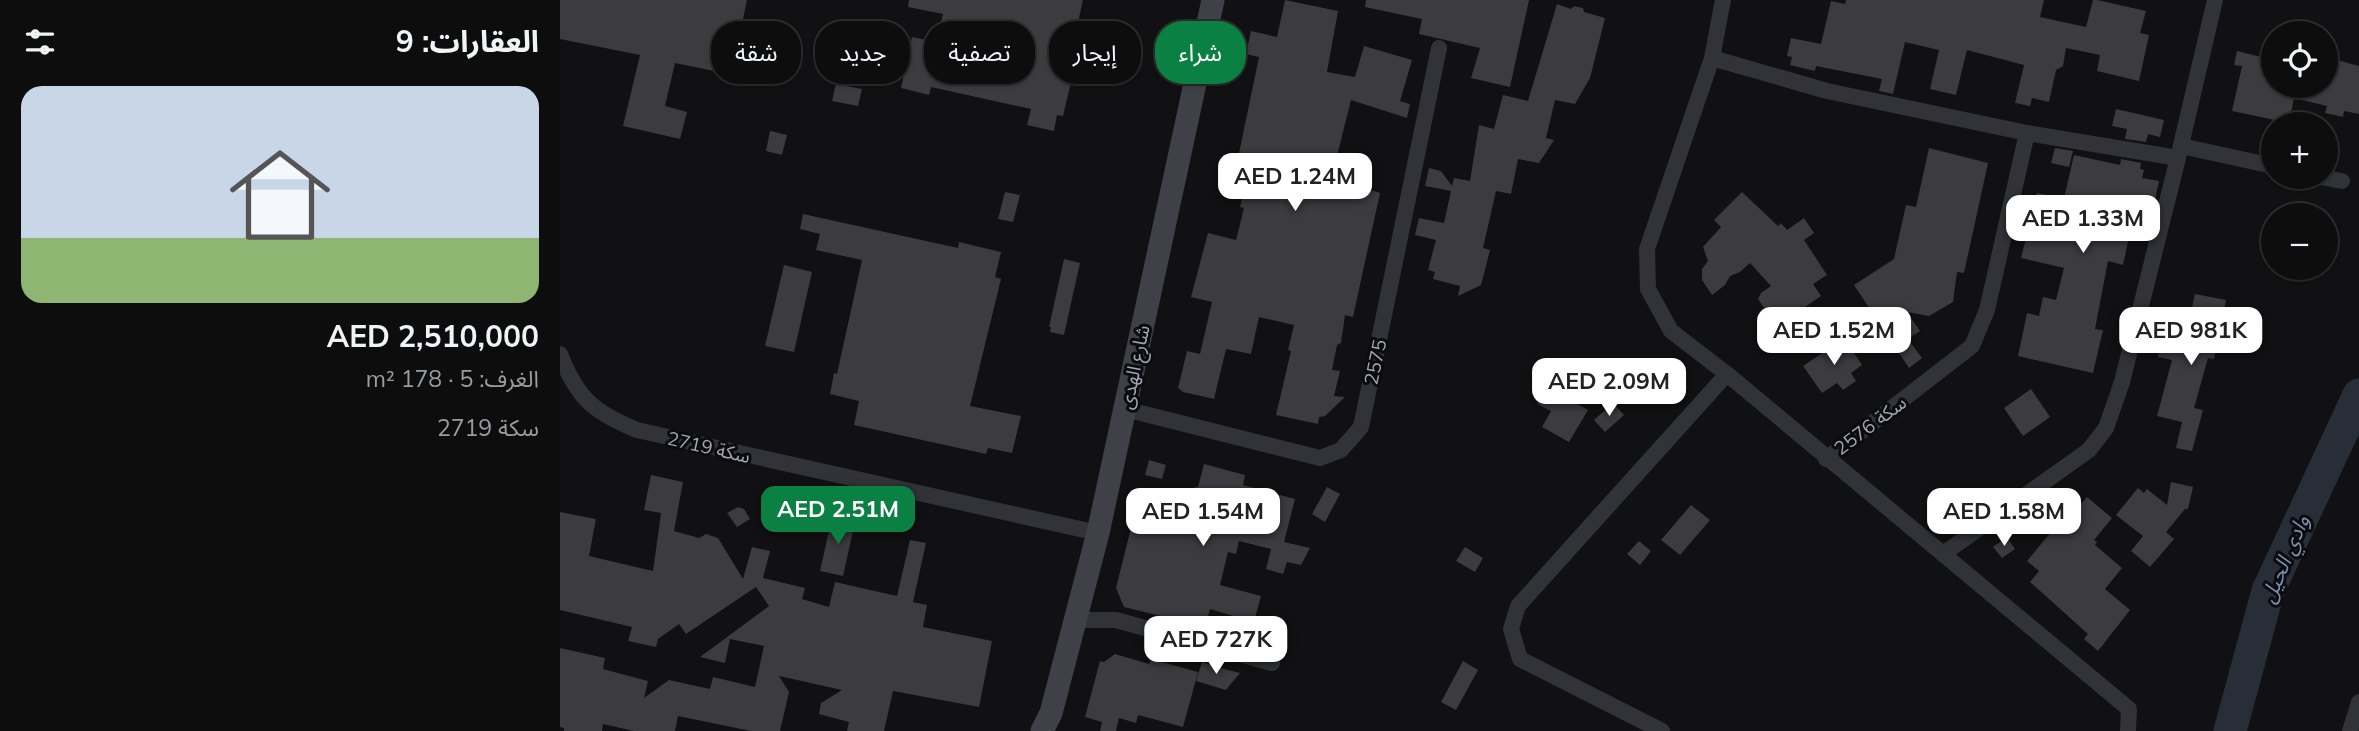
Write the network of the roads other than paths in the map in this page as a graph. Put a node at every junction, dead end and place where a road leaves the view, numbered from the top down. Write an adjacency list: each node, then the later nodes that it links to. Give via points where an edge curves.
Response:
1 (1213, 0): 13 (street, شارع الهدى)
2 (1723, 0): 5 (street)
3 (2215, 0): 7 (street)
4 (1439, 48): 13 (street, 2575, via 1361,427 1341,450 1320,458)
5 (1712, 58): 6 (street, via 1827,92); 12 (street, via 1647,249 1648,289 1671,331)
6 (2026, 133): 7 (street); 14 (street, سكة 2576, via 1987,310 1972,346)
7 (2180, 152): 8 (street); 16 (street, via 2122,382 2106,428 2089,450)
8 (2261, 164)
9 (2338, 180): 10 (street)
10 (2342, 181)
11 (560, 354): 15 (street, سكة 2719, via 584,399 608,418 637,430)
12 (1727, 374): 14 (street); 21 (street, via 1518,606 1511,629 1520,659)
13 (1125, 409): 15 (street, شارع الهدى)
14 (1826, 458): 16 (street)
15 (1098, 534): 17 (street, شارع الهدى)
16 (1943, 554): 22 (street, via 2129,709)
17 (1075, 620): 18 (street, via 1116,620); 20 (street, شارع الهدى)
18 (1272, 663)
19 (2359, 702): 23 (street)
20 (1042, 731)
21 (1662, 731)
22 (2128, 731)
23 (2350, 731)

